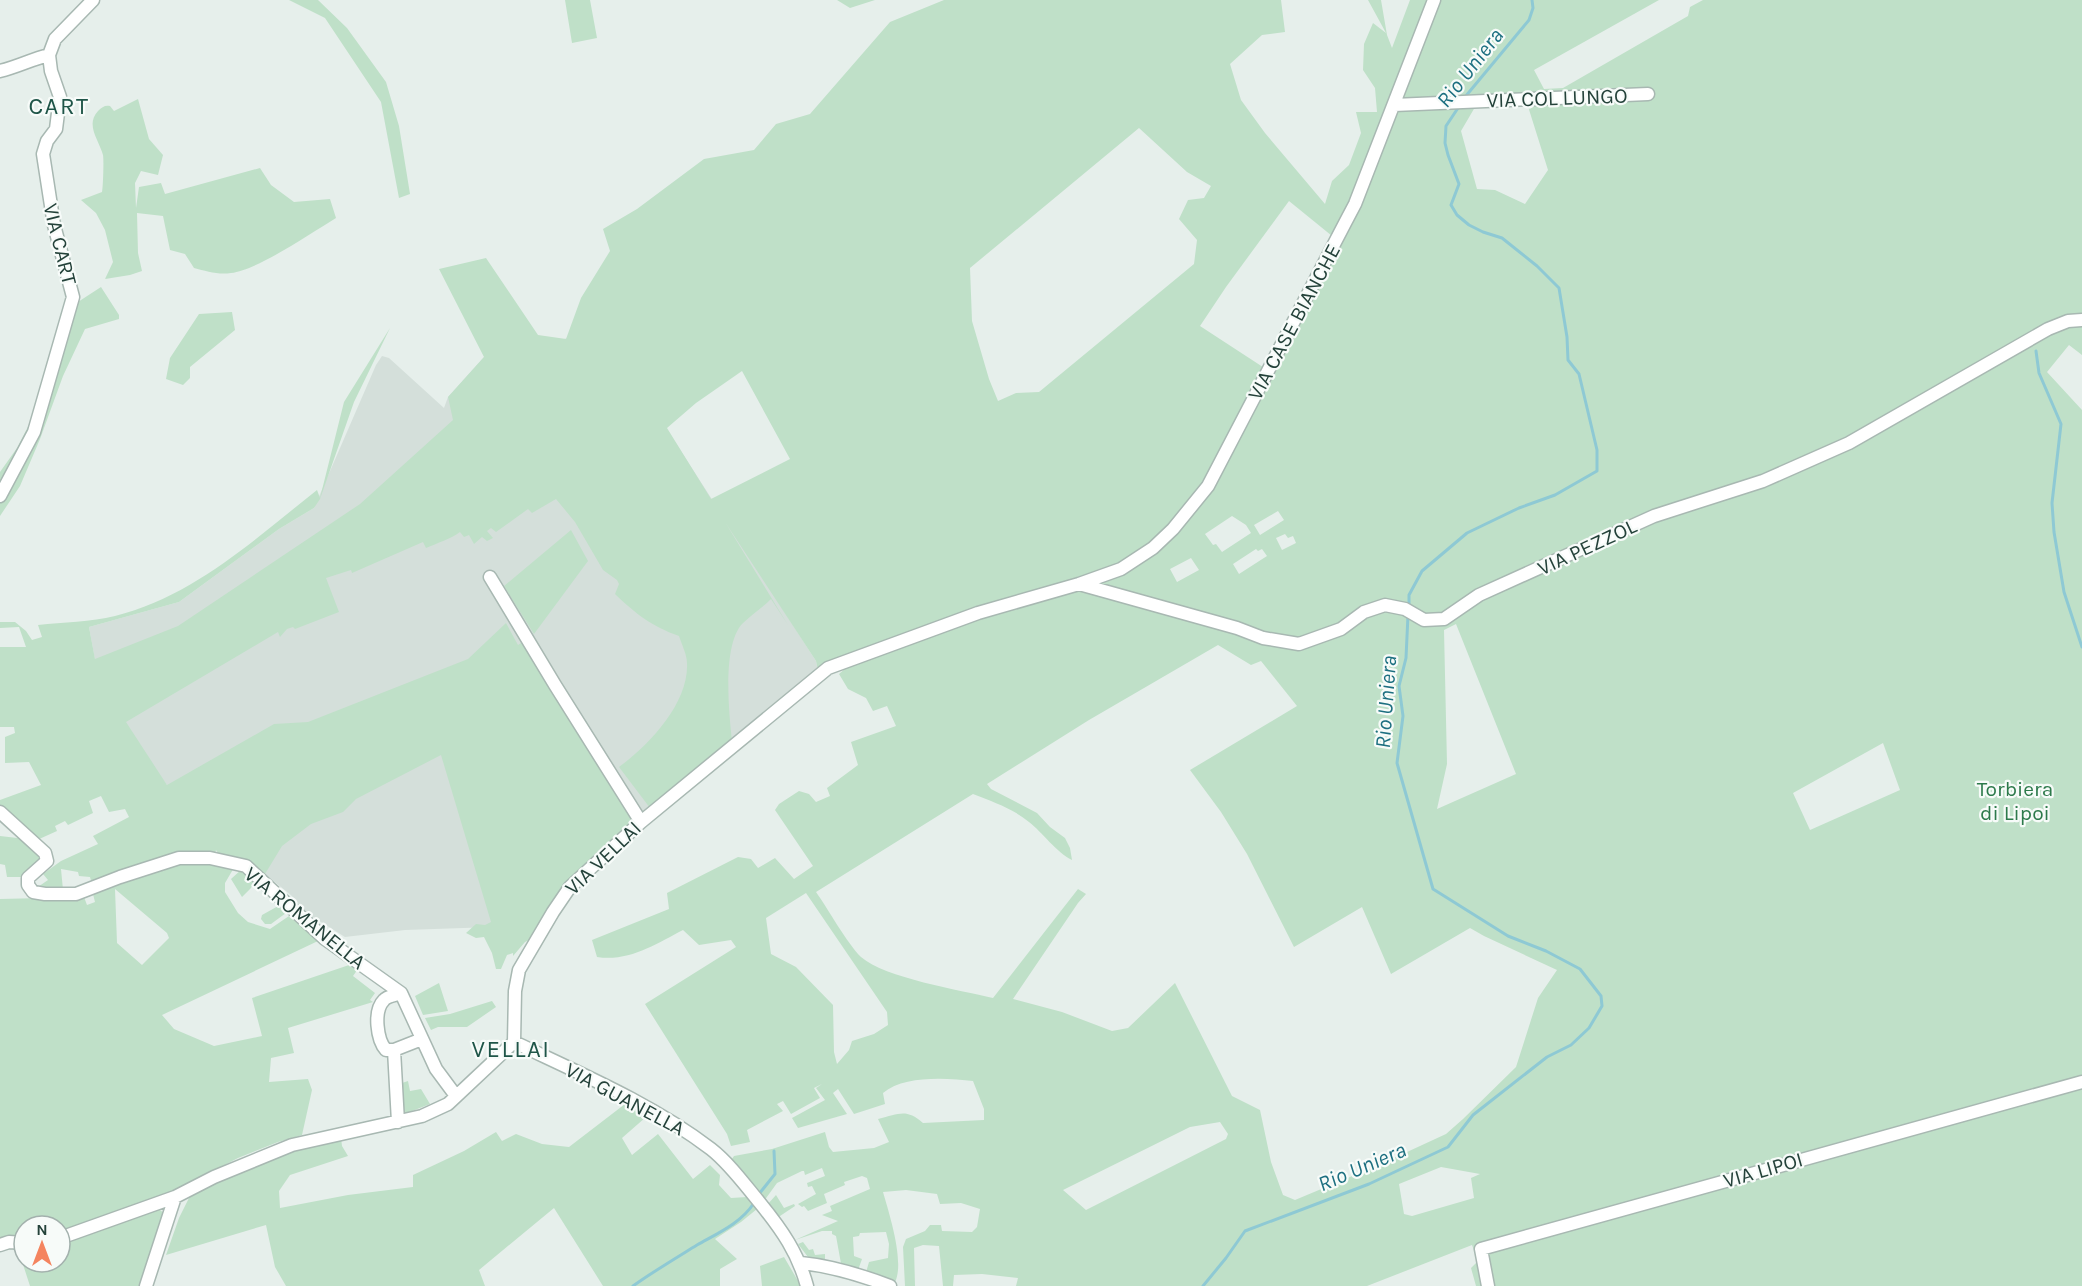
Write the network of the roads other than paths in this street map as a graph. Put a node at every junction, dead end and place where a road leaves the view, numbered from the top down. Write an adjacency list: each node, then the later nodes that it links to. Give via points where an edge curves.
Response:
1 (93, 0): 3 (street, via 55,39)
2 (1434, 0): 6 (street, VIA CASE BIANCHE)
3 (49, 55): 4 (street); 8 (street, VIA CART, via 60,97 56,129 43,154 54,225 73,297 34,432)
4 (0, 71)
5 (1648, 94): 6 (street, VIA COL LUNGO)
6 (1394, 105): 10 (street, VIA CASE BIANCHE, via 1355,204 1208,486 1153,548 1121,569)
7 (2082, 320): 10 (street, VIA PEZZOL, via 2048,329 1849,443 1763,481 1654,516 1479,595 1444,619 1424,620 1385,604 1364,612 1341,629 1299,644 1263,638)
8 (0, 495)
9 (490, 577): 12 (street)
10 (1079, 584): 12 (street, VIA VELLAI, via 978,613 828,668)
11 (0, 812): 13 (street, VIA ROMANELLA, via 45,853 47,861 28,879 33,892 76,894 179,858 210,858 246,866 325,939)
12 (641, 822): 15 (street, VIA VELLAI, via 578,877 525,959 514,992)
13 (401, 993): 14 (street); 16 (street, via 384,999 377,1016 381,1044 386,1050)
14 (422, 1039): 16 (street); 18 (street, via 436,1069)
15 (514, 1042): 18 (street); 22 (street, VIA GUANELLA, via 681,1126 719,1156 757,1199)
16 (394, 1050): 19 (street)
17 (2082, 1082): 26 (street, VIA LIPOI, via 1481,1249)
18 (456, 1096): 19 (street, via 422,1116)
19 (398, 1122): 20 (street, via 292,1145)
20 (175, 1197): 21 (street); 23 (street)
21 (72, 1234)
22 (801, 1263): 24 (street, VIA GUANELLA); 25 (street, via 858,1274)
23 (146, 1286)
24 (807, 1286)
25 (890, 1286)
26 (1488, 1286)

